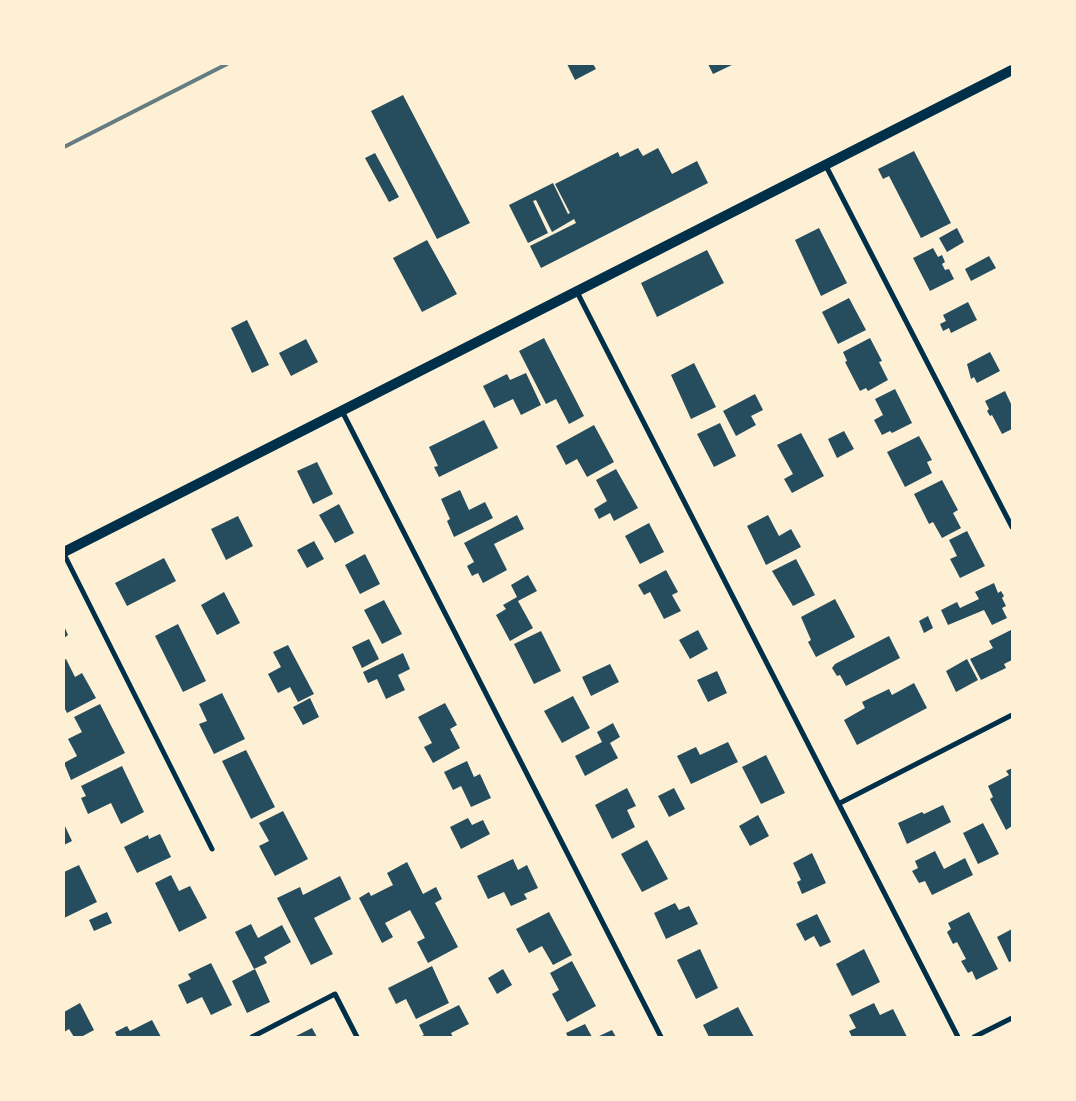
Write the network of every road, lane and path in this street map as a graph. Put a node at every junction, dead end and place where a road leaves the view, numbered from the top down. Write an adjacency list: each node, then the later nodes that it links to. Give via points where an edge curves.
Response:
1 (1012, 70): 2 (main road)
2 (826, 166): 3 (main road); 5 (street)
3 (577, 292): 4 (main road); 8 (street)
4 (342, 411): 6 (main road); 13 (street)
5 (1012, 528)
6 (64, 553): 9 (street)
7 (1012, 715): 8 (street)
8 (840, 803): 14 (street)
9 (212, 849)
10 (1012, 1018): 15 (street)
11 (252, 1037): 12 (street, via 335,994)
12 (357, 1037)
13 (661, 1037)
14 (958, 1037)
15 (974, 1037)

